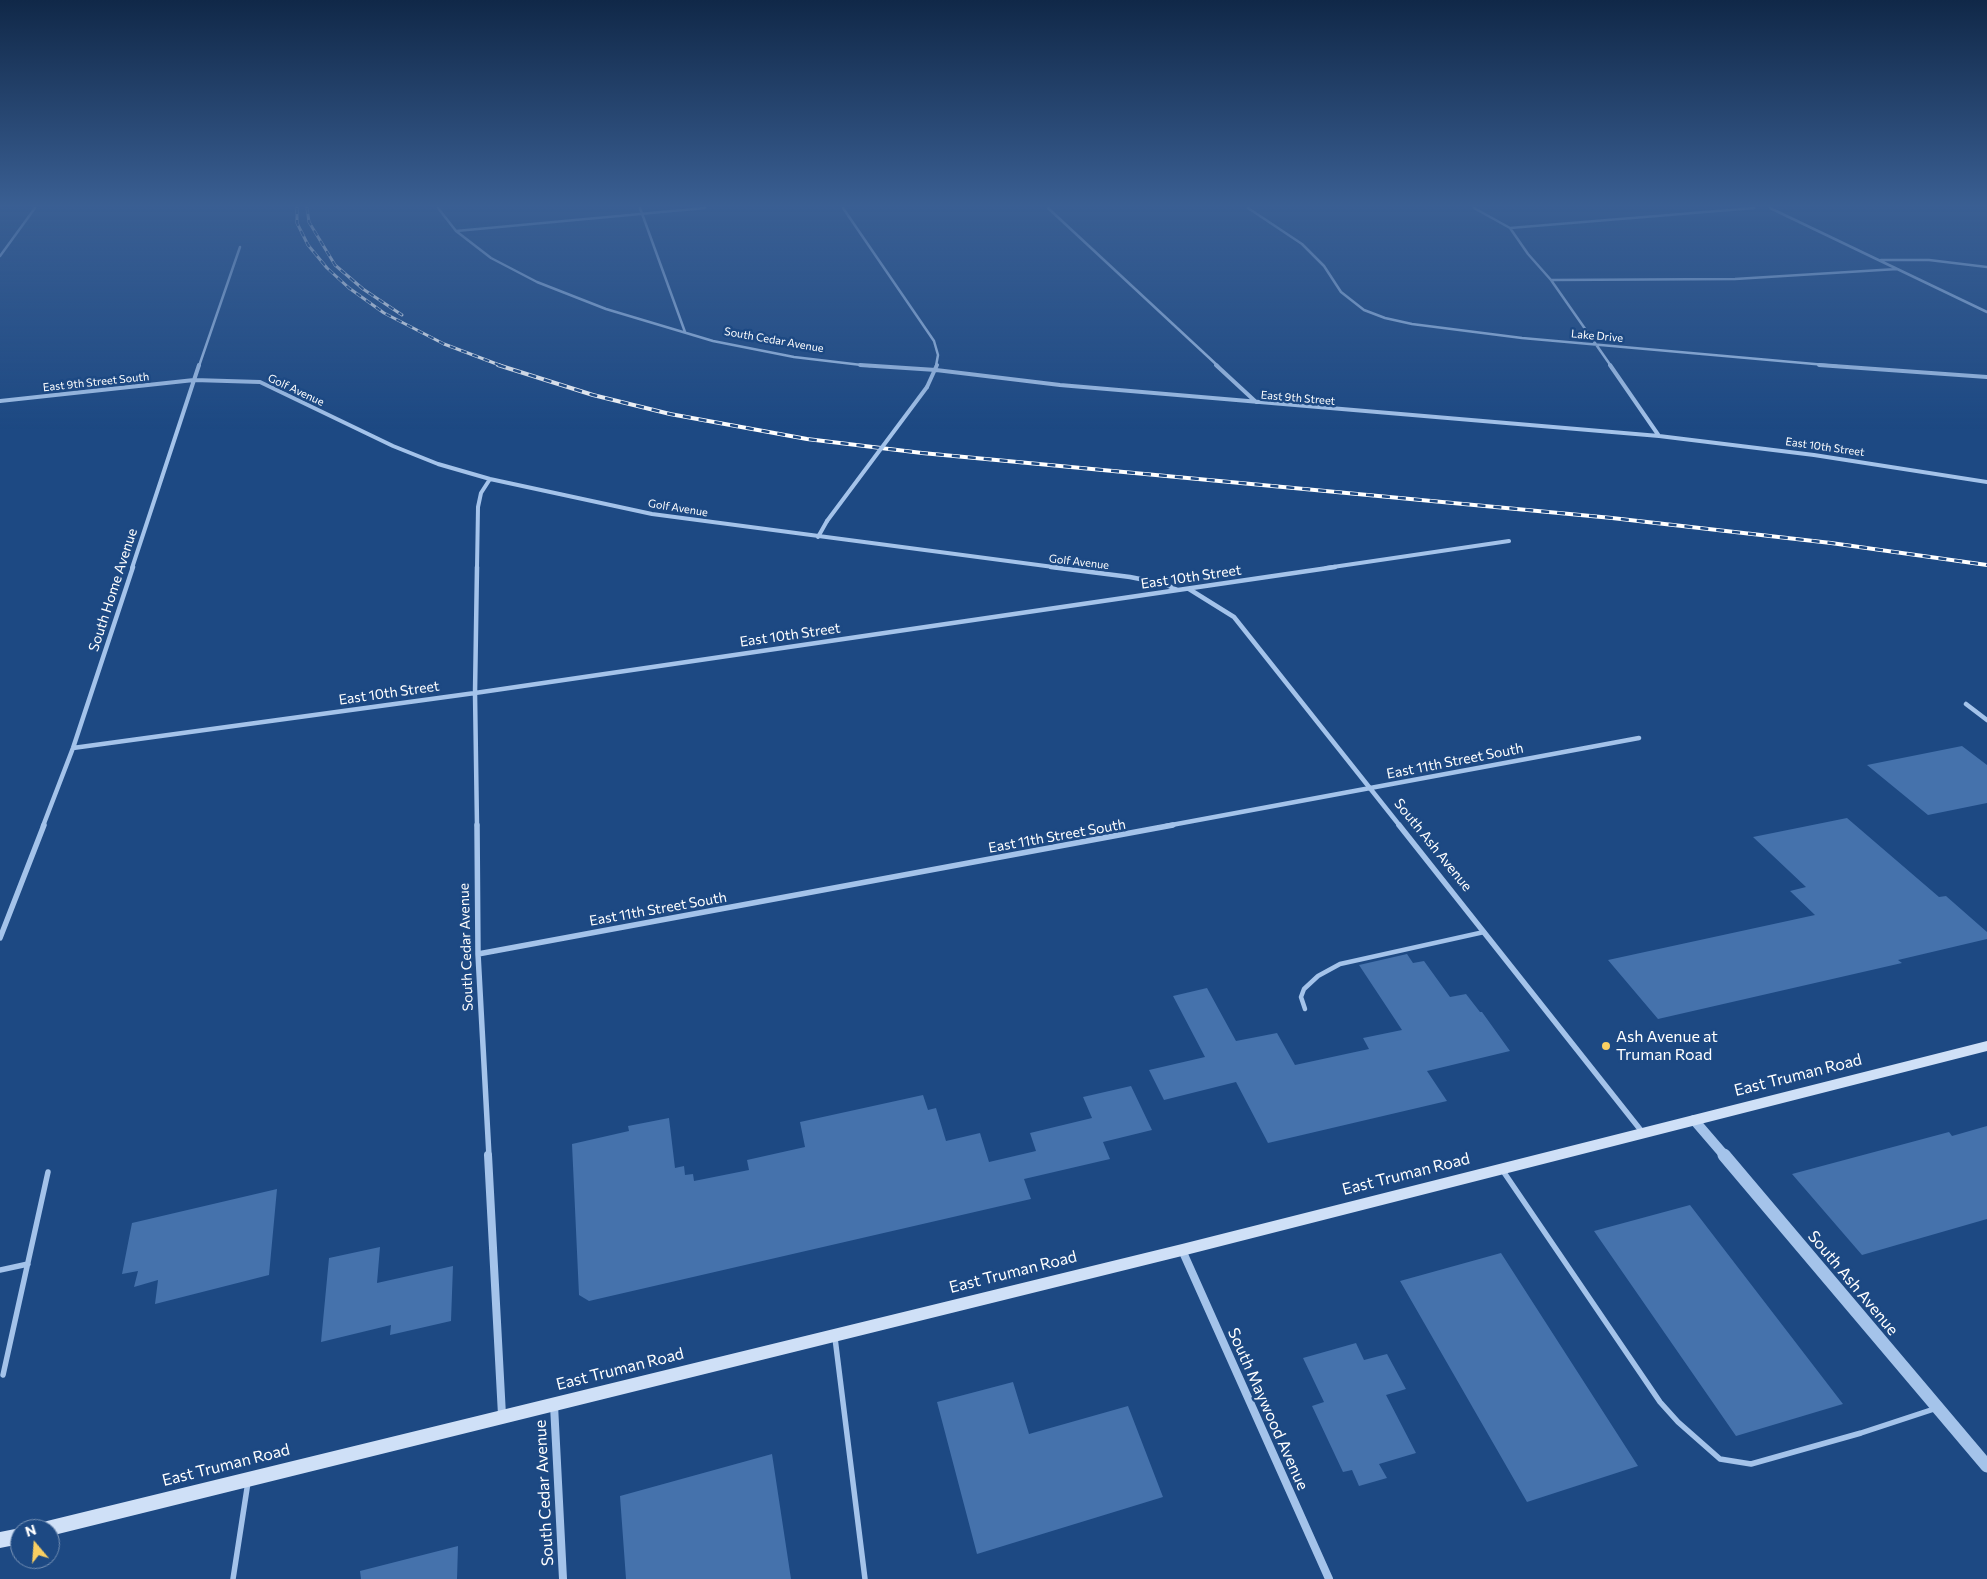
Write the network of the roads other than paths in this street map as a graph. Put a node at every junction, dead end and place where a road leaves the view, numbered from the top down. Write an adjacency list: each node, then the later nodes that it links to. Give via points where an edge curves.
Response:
1 (228, 282): 14 (street, South Home Avenue)
2 (536, 282): 10 (street, South Cedar Avenue, via 606,309)
3 (666, 282): 10 (street)
4 (893, 282): 12 (street, via 934,341 938,355)
5 (1127, 282): 16 (street)
6 (1335, 282): 11 (street, Lake Drive, via 1364,310 1385,318 1503,336)
7 (1552, 282): 11 (street)
8 (1924, 282): 9 (street)
9 (1987, 312)
10 (684, 332): 12 (street, South Cedar Avenue, via 794,357 875,367)
11 (1597, 345): 13 (street, Lake Drive); 17 (street)
12 (936, 370): 16 (street, East 9th Street); 20 (street, bridge)
13 (1987, 377)
14 (194, 380): 15 (street, East 9th Street South); 18 (street, Golf Avenue, via 236,380 269,385 393,446); 28 (street, South Home Avenue)
15 (0, 401)
16 (1257, 403): 17 (street, East 9th Street)
17 (1659, 436): 19 (street, East 10th Street, via 1814,455)
18 (490, 480): 20 (street, Golf Avenue, via 652,514); 24 (street, South Cedar Avenue, via 481,493 478,507)
19 (1987, 482)
20 (818, 537): 23 (street, Golf Avenue, via 1130,577 1165,584)
21 (1509, 541): 22 (street, East 10th Street)
22 (1189, 588): 23 (street, East 10th Street); 29 (street, South Ash Avenue, via 1234,617)
23 (1177, 590): 24 (street, East 10th Street)
24 (476, 693): 28 (street, East 10th Street); 32 (street, South Cedar Avenue)
25 (1966, 704): 26 (street)
26 (1987, 720)
27 (1639, 738): 29 (street, East 11th Street South)
28 (73, 748): 31 (street, South Home Avenue)
29 (1370, 789): 30 (street, South Ash Avenue); 32 (street, East 11th Street South)
30 (1484, 932): 33 (lane, via 1334,967 1318,976 1304,990 1301,997); 36 (street, South Ash Avenue)
31 (0, 938)
32 (478, 954): 46 (street, South Cedar Avenue)
33 (1305, 1009)
34 (1987, 1046): 35 (main road, East Truman Road)
35 (1694, 1120): 36 (main road, East Truman Road); 45 (street, South Ash Avenue)
36 (1644, 1133): 37 (main road, East Truman Road)
37 (1501, 1169): 39 (main road, East Truman Road); 45 (lane, via 1660,1402 1720,1459 1751,1464)
38 (48, 1172): 40 (lane)
39 (1182, 1250): 42 (main road, East Truman Road); 53 (street, South Maywood Avenue)
40 (28, 1264): 41 (lane); 43 (lane)
41 (0, 1270)
42 (834, 1335): 44 (main road, East Truman Road); 52 (lane)
43 (3, 1375)
44 (554, 1404): 46 (main road, East Truman Road); 51 (street, South Cedar Avenue)
45 (1937, 1408): 47 (street, South Ash Avenue)
46 (502, 1417): 48 (main road, East Truman Road)
47 (1987, 1466)
48 (248, 1479): 49 (main road, East Truman Road); 50 (lane)
49 (60, 1526)
50 (233, 1579)
51 (563, 1579)
52 (865, 1579)
53 (1329, 1579)

